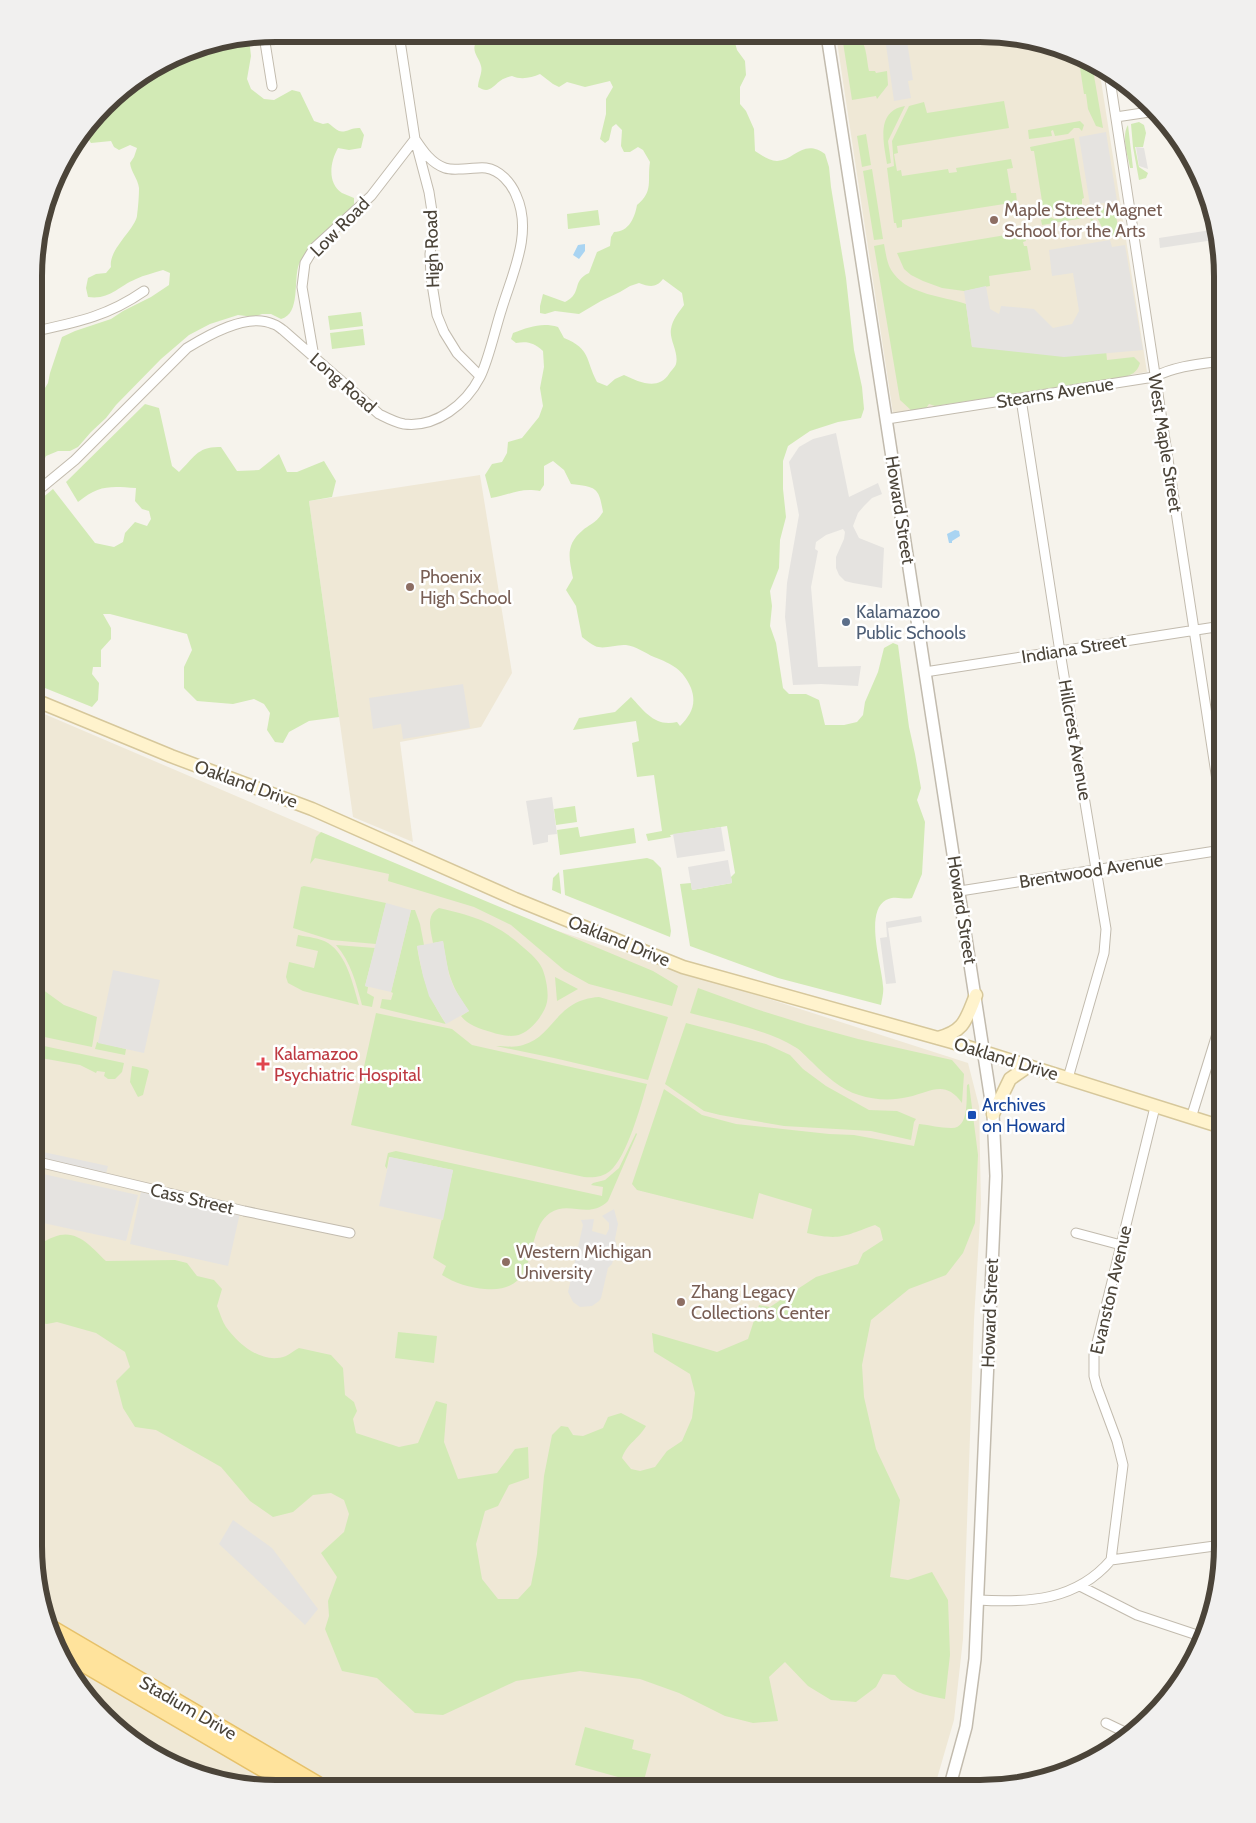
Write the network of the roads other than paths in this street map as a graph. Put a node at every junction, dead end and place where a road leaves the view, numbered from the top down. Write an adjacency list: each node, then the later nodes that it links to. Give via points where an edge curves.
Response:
1 (400, 42): 8 (street, High Road)
2 (828, 42): 16 (street, Howard Street)
3 (265, 43): 5 (street)
4 (1111, 83): 7 (street, West Maple Street)
5 (272, 86)
6 (1146, 112): 7 (street)
7 (1116, 117): 14 (street, West Maple Street)
8 (415, 139): 11 (street, Low Road, via 371,196 314,248 305,263 302,287); 13 (street, High Road, via 433,218 430,254 437,315 457,353); 13 (street, Long Road, via 428,156 445,168 487,168 500,174 510,184 522,212 518,256)
9 (144, 291): 10 (street, via 126,304 88,320)
10 (42, 330)
11 (314, 357): 13 (street, Long Road, via 379,414 405,424 443,416 468,394); 17 (street, Long Road, via 284,330 265,322 240,324 209,334 188,348 75,460)
12 (1214, 362): 14 (street, Stearns Avenue, via 1187,366)
13 (480, 376)
14 (1154, 377): 15 (street, Stearns Avenue); 19 (street, West Maple Street)
15 (1021, 399): 16 (street, Stearns Avenue); 20 (street, Hillcrest Avenue)
16 (887, 419): 21 (street, Howard Street)
17 (42, 487)
18 (1214, 627): 19 (street, Indiana Street)
19 (1194, 631): 20 (street, Indiana Street); 23 (street, West Maple Street)
20 (1060, 652): 21 (street, Indiana Street); 25 (street, Hillcrest Avenue)
21 (925, 672): 26 (street, Howard Street)
22 (42, 703): 28 (main road, Oakland Drive, via 171,756 312,808 515,899 682,967)
23 (1214, 761)
24 (1214, 851): 25 (street, Brentwood Avenue)
25 (1097, 870): 26 (street, Brentwood Avenue); 32 (street, Hillcrest Avenue, via 1106,943)
26 (960, 891): 27 (street, Howard Street)
27 (976, 995): 28 (main road, via 958,1031); 30 (street, Howard Street)
28 (938, 1038): 30 (main road, Oakland Drive)
29 (1214, 1044): 35 (street)
30 (984, 1052): 31 (main road, Oakland Drive); 34 (street, Howard Street)
31 (1027, 1067): 32 (main road, Oakland Drive); 34 (main road, via 1010,1079)
32 (1068, 1078): 33 (main road, Oakland Drive)
33 (1155, 1107): 35 (main road, Oakland Drive); 40 (street, Evanston Avenue)
34 (993, 1114): 44 (street, Howard Street, via 996,1176)
35 (1191, 1118): 36 (main road, Oakland Drive)
36 (1214, 1125)
37 (42, 1164): 38 (street, Cass Street)
38 (350, 1233)
39 (1076, 1233): 40 (street)
40 (1121, 1245): 42 (street, Evanston Avenue, via 1094,1355 1094,1376 1123,1465)
41 (1214, 1546): 42 (street)
42 (1111, 1560): 43 (street)
43 (1080, 1586): 44 (street, via 1033,1601); 46 (street, via 1137,1615)
44 (978, 1600): 52 (street, Howard Street, via 976,1659 970,1704)
45 (59, 1632): 51 (main road, Stadium Drive)
46 (1196, 1635)
47 (71, 1658): 50 (main road, Stadium Drive)
48 (1106, 1723): 49 (street)
49 (1123, 1731)
50 (282, 1780)
51 (310, 1780)
52 (952, 1780)

